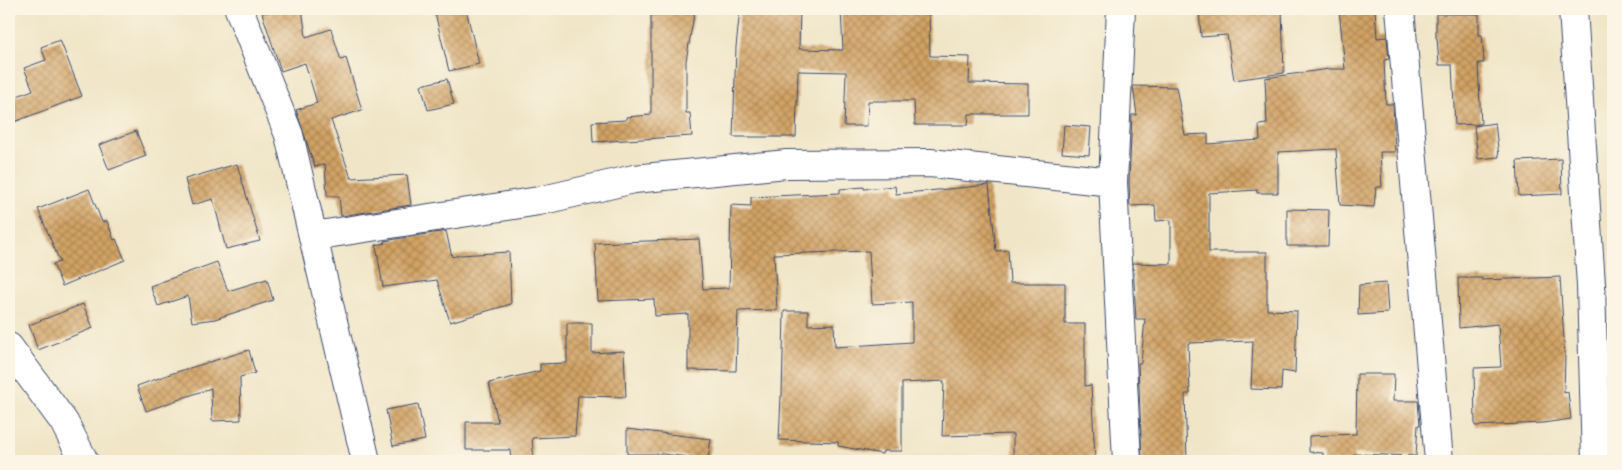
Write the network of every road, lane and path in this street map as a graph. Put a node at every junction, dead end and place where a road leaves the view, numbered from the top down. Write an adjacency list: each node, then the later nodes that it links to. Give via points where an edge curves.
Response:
1 (239, 9): 6 (street, via 289,135)
2 (1121, 9): 5 (street)
3 (1400, 9): 12 (street)
4 (1573, 9): 7 (street)
5 (1113, 182): 6 (street, via 930,163 787,164 634,180 539,201); 11 (street)
6 (313, 236): 10 (street)
7 (1602, 284): 13 (street)
8 (9, 347): 9 (street, via 64,422)
9 (84, 461)
10 (366, 461)
11 (1127, 461)
12 (1439, 461)
13 (1596, 461)

